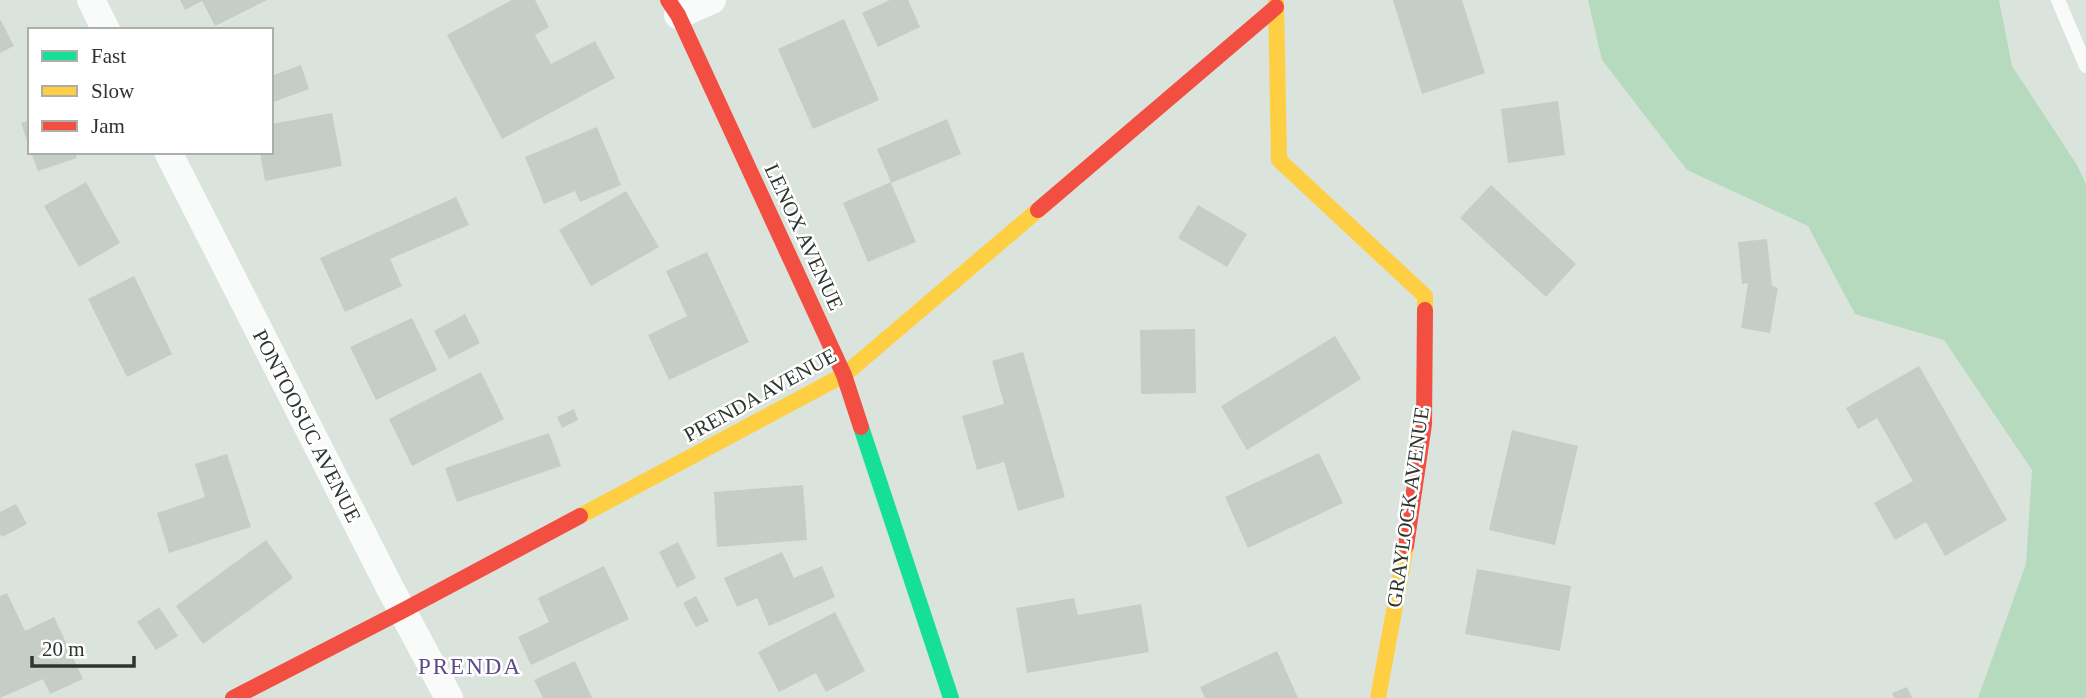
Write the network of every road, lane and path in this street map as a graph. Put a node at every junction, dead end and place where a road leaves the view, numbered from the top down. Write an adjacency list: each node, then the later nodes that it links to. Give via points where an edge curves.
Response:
1 (90, 0): 6 (street)
2 (712, 0): 5 (street)
3 (2058, 0): 7 (lane)
4 (1276, 4): 9 (street, PRENDA AVENUE); 14 (street, GRAYLOCK AVENUE, via 1279,160 1425,296 1424,424)
5 (673, 7): 9 (street, LENOX AVENUE)
6 (105, 28)
7 (2086, 66)
8 (169, 154): 10 (street, PONTOOSUC AVENUE)
9 (844, 375): 10 (street, PRENDA AVENUE); 13 (street, LENOX AVENUE)
10 (404, 610): 11 (street, PRENDA AVENUE); 12 (street, PONTOOSUC AVENUE)
11 (233, 698)
12 (449, 698)
13 (951, 698)
14 (1378, 698)

